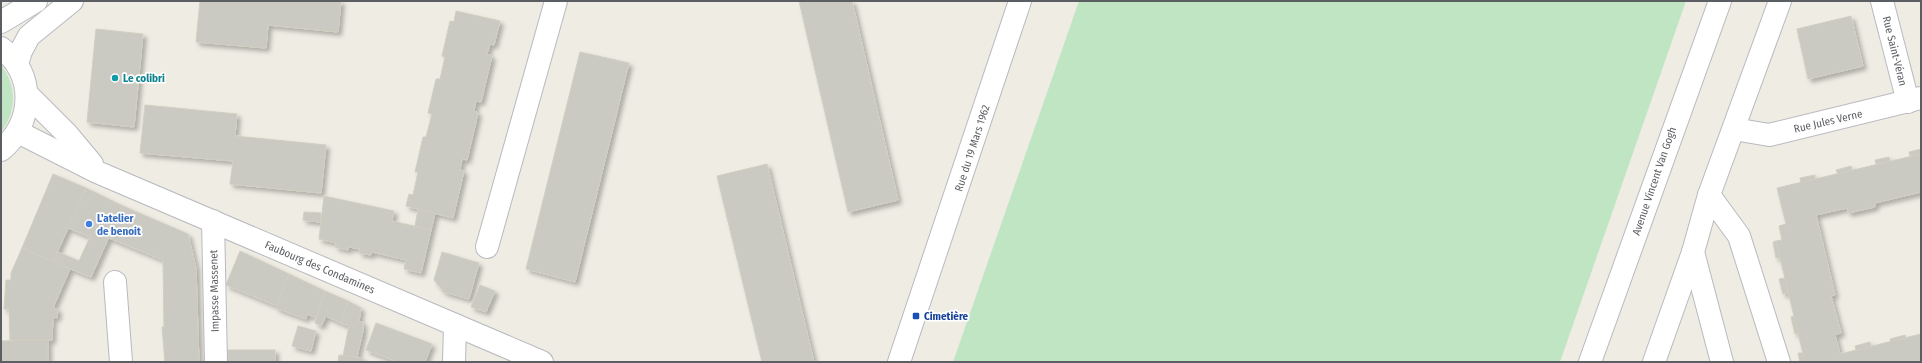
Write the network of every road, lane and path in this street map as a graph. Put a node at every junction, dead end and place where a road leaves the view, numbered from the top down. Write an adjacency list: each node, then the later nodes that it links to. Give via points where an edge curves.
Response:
1 (36, 1): 8 (street)
2 (72, 1): 10 (street, via 29,36)
3 (556, 1): 19 (street)
4 (1020, 1): 27 (street, Rue du 19 Mars 1962)
5 (1720, 1): 28 (street, Avenue Vincent Van Gogh)
6 (1780, 1): 13 (street)
7 (1882, 1): 12 (street, Rue Saint-Véran)
8 (1, 22)
9 (1, 48): 10 (street)
10 (17, 64): 11 (street)
11 (27, 94): 14 (street, via 24,120); 16 (street, Faubourg des Condamines, via 67,134)
12 (1914, 100): 13 (street, Rue Jules Verne, via 1769,134)
13 (1734, 129): 17 (street)
14 (18, 132): 15 (street); 16 (street, Faubourg des Condamines)
15 (1, 150)
16 (97, 172): 18 (street, Faubourg des Condamines)
17 (1709, 195): 20 (street); 31 (street, via 1739,236)
18 (213, 221): 22 (street, Faubourg des Condamines); 24 (street, Impasse Massenet)
19 (487, 247)
20 (1693, 252): 29 (street); 30 (street)
21 (115, 282): 23 (street)
22 (455, 325): 25 (street); 26 (street, Faubourg des Condamines)
23 (121, 362)
24 (216, 362)
25 (454, 362)
26 (542, 362)
27 (899, 362)
28 (1590, 362)
29 (1654, 362)
30 (1722, 362)
31 (1779, 362)

